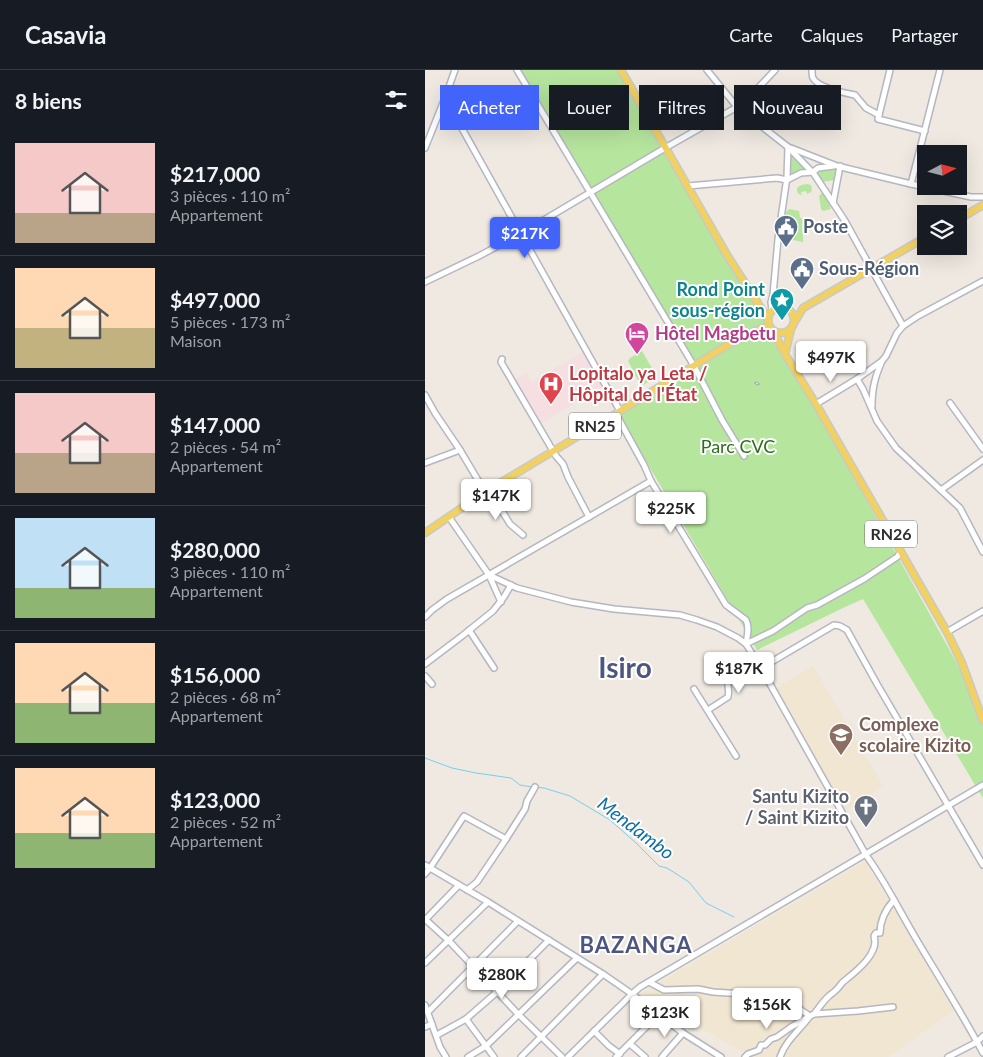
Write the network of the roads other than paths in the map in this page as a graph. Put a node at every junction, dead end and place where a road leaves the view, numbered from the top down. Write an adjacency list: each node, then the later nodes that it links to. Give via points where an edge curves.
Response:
1 (455, 70): 9 (street)
2 (517, 70): 26 (street)
3 (621, 70): 20 (main road)
4 (707, 70): 11 (street)
5 (775, 70): 10 (street)
6 (812, 70): 14 (street, via 813,79 821,86 855,95 866,108)
7 (890, 70): 14 (street)
8 (940, 70): 17 (street)
9 (450, 85)
10 (761, 85)
11 (734, 103)
12 (734, 109): 20 (street)
13 (440, 110): 19 (street)
14 (879, 115): 17 (street, via 878,119)
15 (463, 130): 31 (street)
16 (766, 130): 18 (street)
17 (925, 131): 24 (street)
18 (788, 147): 21 (street); 22 (street); 23 (street)
19 (425, 148)
20 (665, 148): 25 (main road); 26 (street)
21 (839, 166): 22 (street, via 818,168); 24 (street); 28 (street)
22 (813, 172): 23 (street); 28 (street)
23 (787, 180): 25 (street, via 777,178); 36 (street)
24 (911, 184): 27 (street)
25 (688, 186): 37 (main road)
26 (591, 192): 31 (street); 47 (street)
27 (983, 197)
28 (833, 203): 33 (street)
29 (983, 205): 30 (main road)
30 (967, 214)
31 (522, 233): 35 (street); 53 (street)
32 (917, 242): 33 (main road)
33 (872, 268): 39 (main road); 43 (street)
34 (983, 281): 43 (street)
35 (425, 282)
36 (773, 295): 38 (street); 40 (street)
37 (759, 305): 40 (main road); 41 (main road)
38 (786, 308): 39 (main road); 40 (main road); 42 (main road, via 793,316)
39 (803, 308): 42 (main road)
40 (772, 311): 41 (main road)
41 (770, 325): 42 (main road, RN25, via 779,333); 44 (main road, RN26); 47 (main road, RN25, via 731,343)
42 (792, 326): 44 (main road)
43 (903, 326): 46 (street)
44 (785, 354): 51 (main road, RN26)
45 (502, 359): 56 (street)
46 (882, 361): 48 (street); 52 (street, via 875,376)
47 (694, 366): 53 (main road, RN25); 58 (street)
48 (857, 379): 51 (street); 52 (street)
49 (425, 395): 55 (street)
50 (950, 403): 54 (street)
51 (816, 404): 68 (main road, RN26)
52 (872, 408): 62 (street, via 896,448)
53 (618, 412): 56 (main road, RN25); 61 (street)
54 (983, 449)
55 (460, 450): 60 (street); 63 (street)
56 (554, 451): 63 (main road, RN25); 65 (street)
57 (425, 454): 60 (street)
58 (744, 456)
59 (983, 460): 62 (street)
60 (427, 462)
61 (651, 481): 65 (street); 77 (street, via 723,600 746,620)
62 (941, 490): 69 (street, via 960,508)
63 (487, 491): 64 (main road, RN25); 67 (street, via 510,524)
64 (449, 517): 66 (main road, RN25); 70 (street)
65 (589, 517): 70 (street)
66 (425, 533)
67 (523, 535)
68 (901, 552): 76 (main road, RN26); 77 (street, via 864,579)
69 (983, 552)
70 (489, 575): 71 (street); 72 (street); 74 (street, via 447,599)
71 (511, 585): 72 (street); 77 (street, via 571,602 680,615 717,627)
72 (501, 602): 75 (street)
73 (983, 611): 76 (street)
74 (425, 617)
75 (469, 630): 79 (street); 80 (street)
76 (947, 632): 86 (main road, RN26)
77 (746, 644): 78 (street)
78 (757, 662): 81 (street); 85 (street, via 732,672 727,680 728,697)
79 (425, 664)
80 (494, 668)
81 (761, 668): 90 (street, via 835,625 847,630); 92 (street)
82 (425, 676): 83 (street)
83 (432, 684)
84 (694, 688): 85 (street)
85 (708, 710): 87 (street)
86 (983, 721)
87 (736, 756)
88 (983, 785): 90 (street)
89 (535, 787): 91 (street)
90 (947, 806): 92 (street); 93 (street)
91 (506, 839): 94 (street, via 464,816); 97 (street, via 477,882)
92 (866, 855): 98 (street); 108 (street)
93 (983, 865)
94 (428, 866): 95 (street); 96 (street)
95 (425, 874)
96 (459, 885): 97 (street); 100 (street)
97 (467, 890): 99 (street)
98 (894, 900): 116 (street, via 881,920 880,933 874,936 876,941 868,959); 125 (street)
99 (488, 902): 101 (street); 103 (street)
100 (425, 920): 103 (street)
101 (518, 921): 102 (street); 106 (street)
102 (549, 940): 104 (street); 109 (street)
103 (449, 942): 105 (street); 106 (street)
104 (577, 958): 107 (street); 115 (street)
105 (425, 963)
106 (472, 967): 109 (street); 113 (street)
107 (603, 974): 110 (street); 124 (street)
108 (649, 982): 110 (street); 116 (street, via 664,990 698,989 784,999)
109 (497, 992): 115 (street); 117 (street)
110 (632, 994): 114 (street); 120 (street)
111 (425, 1005): 113 (street)
112 (893, 1007): 116 (street)
113 (428, 1012): 118 (street)
114 (659, 1014): 121 (street); 126 (street)
115 (519, 1015): 124 (street); 127 (street)
116 (812, 1015): 141 (street); 142 (street, via 793,1034)
117 (466, 1019): 122 (street); 127 (street)
118 (432, 1024): 119 (street); 122 (street)
119 (425, 1027)
120 (594, 1031): 130 (street); 136 (street)
121 (683, 1033): 128 (street); 138 (street)
122 (437, 1035): 131 (street)
123 (983, 1036): 125 (street)
124 (542, 1037): 134 (street); 135 (street)
125 (977, 1042): 129 (street); 143 (street)
126 (630, 1044): 130 (street); 137 (street)
127 (486, 1046): 132 (street); 133 (street)
128 (713, 1052): 139 (street); 140 (street)
129 (983, 1053)
130 (618, 1055)
131 (445, 1057)
132 (468, 1057)
133 (494, 1057)
134 (521, 1057)
135 (562, 1057)
136 (567, 1057)
137 (645, 1057)
138 (662, 1057)
139 (708, 1057)
140 (721, 1057)
141 (745, 1057)
142 (780, 1057)
143 (948, 1057)

